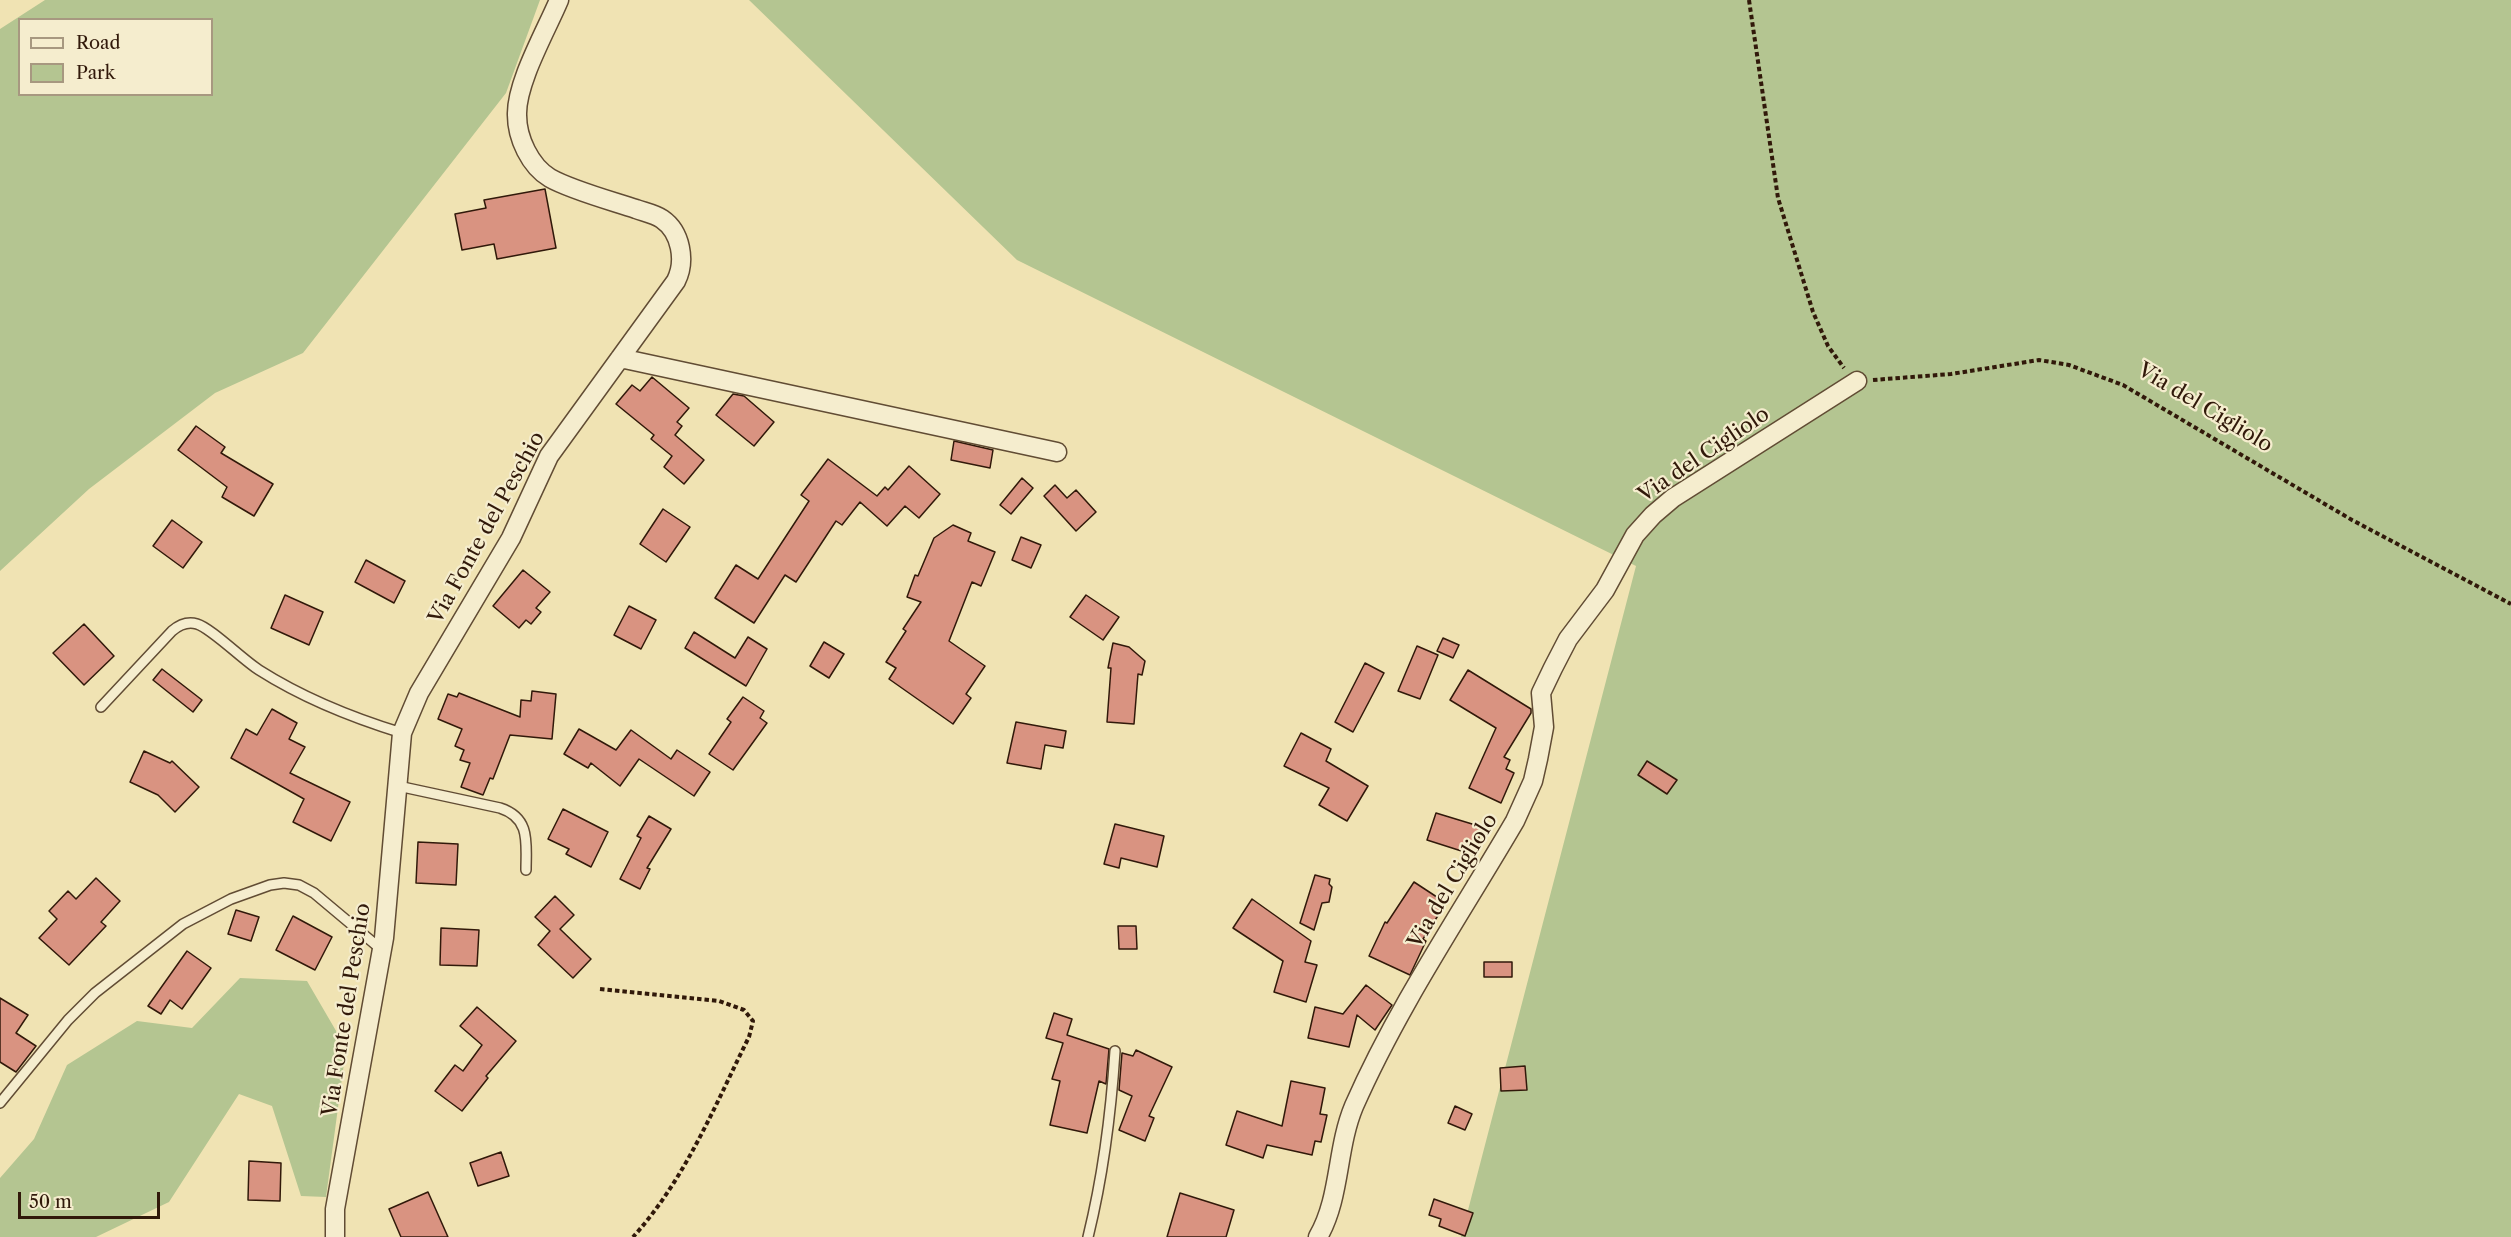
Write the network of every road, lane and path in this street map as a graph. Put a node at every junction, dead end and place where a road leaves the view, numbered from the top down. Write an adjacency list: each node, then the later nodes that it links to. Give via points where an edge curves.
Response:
1 (559, 0): 3 (street, Via Fonte del Peschio, via 518,99 517,122 522,142 538,167 551,178 664,220 682,256 676,281)
2 (1749, 0): 4 (path, via 1775,187 1813,312 1833,354)
3 (620, 358): 5 (street); 8 (street, Via Fonte del Peschio, via 544,465 512,538 419,693)
4 (1857, 381): 6 (path, Via del Cigliolo, via 1951,374 2039,360 2069,364 2123,385 2352,520); 18 (street, Via del Cigliolo, via 1653,515 1628,545 1605,590 1568,639 1541,693 1544,735 1528,793 1390,1032 1359,1096 1342,1141 1330,1213)
5 (1057, 452)
6 (2511, 604)
7 (101, 707): 8 (lane, via 172,632 190,623 204,627 276,681 358,719)
8 (402, 733): 9 (street, Via Fonte del Peschio)
9 (398, 786): 10 (lane, via 514,814 525,833); 11 (street, Via Fonte del Peschio)
10 (526, 870)
11 (382, 950): 14 (lane, via 314,893 298,885 270,885 231,899 183,924 94,993); 15 (street, Via Fonte del Peschio, via 335,1209)
12 (600, 989): 16 (path, via 730,1003 744,1010 753,1021 749,1037 677,1178)
13 (1115, 1051): 17 (lane, via 1100,1185)
14 (0, 1103)
15 (335, 1237)
16 (633, 1237)
17 (1088, 1237)
18 (1318, 1237)

